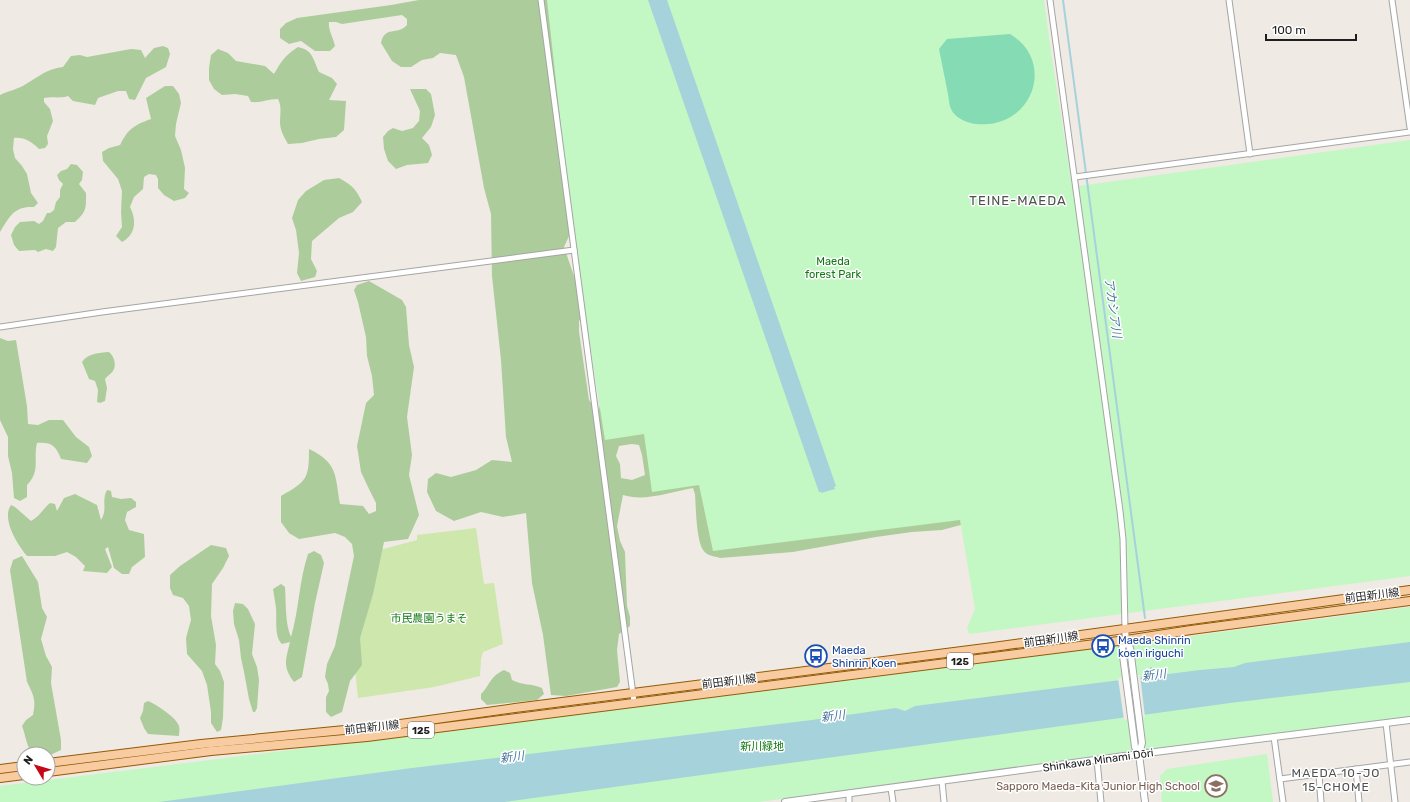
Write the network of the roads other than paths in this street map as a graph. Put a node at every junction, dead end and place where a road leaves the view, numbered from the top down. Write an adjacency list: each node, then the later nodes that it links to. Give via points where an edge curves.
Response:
1 (541, 0): 9 (street)
2 (1050, 0): 8 (street)
3 (1229, 0): 7 (street)
4 (1392, 0): 5 (street)
5 (1410, 128)
6 (1410, 132): 7 (street)
7 (1250, 154): 8 (street)
8 (1076, 177): 13 (street, via 1120,511)
9 (574, 250): 10 (street, via 110,311); 15 (street)
10 (0, 328)
11 (1410, 590): 13 (main road, 前田新川線 / 125)
12 (1410, 600): 14 (main road, 前田新川線 / 125, via 1191,630)
13 (1125, 629): 14 (street); 15 (main road, 前田新川線 / 125)
14 (1126, 645): 16 (main road, 前田新川線 / 125); 20 (street, via 1135,744); 20 (street, via 1142,743)
15 (633, 693): 16 (street); 22 (main road, 前田新川線 / 125, via 386,726 201,744)
16 (634, 702): 28 (main road, 前田新川線 / 125, via 366,737 212,751)
17 (1410, 720): 18 (street, Shinkawa Minami Dōri)
18 (1386, 723): 19 (street, Shinkawa Minami Dōri); 24 (street)
19 (1274, 738): 20 (street, Shinkawa Minami Dōri); 32 (street)
20 (1139, 754): 21 (street, Shinkawa Minami Dōri); 41 (street)
21 (1097, 760): 33 (street, Shinkawa Minami Dōri); 40 (street)
22 (56, 762)
23 (1410, 762): 24 (street)
24 (1392, 764): 27 (street); 45 (street)
25 (16, 767): 26 (main road)
26 (0, 769)
27 (1356, 769): 29 (street); 44 (street)
28 (56, 771)
29 (1318, 774): 32 (street); 43 (street)
30 (16, 776): 31 (main road)
31 (0, 778)
32 (1280, 779): 42 (street)
33 (942, 781): 34 (street, Shinkawa Minami Dōri); 39 (street)
34 (891, 788): 35 (street, Shinkawa Minami Dōri); 38 (street)
35 (849, 793): 36 (street, Shinkawa Minami Dōri); 37 (street)
36 (786, 802)
37 (850, 802)
38 (893, 802)
39 (944, 802)
40 (1101, 802)
41 (1145, 802)
42 (1282, 802)
43 (1321, 802)
44 (1359, 802)
45 (1395, 802)

